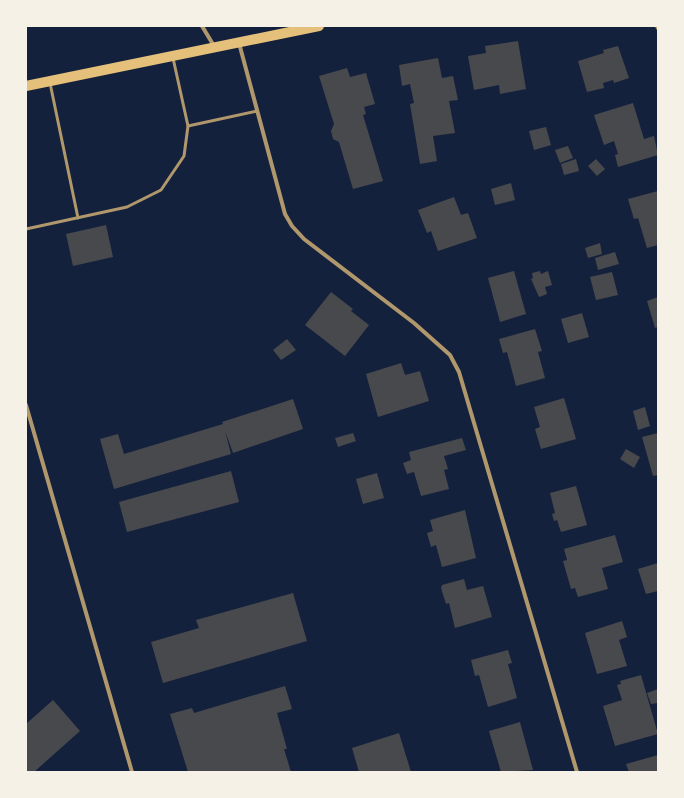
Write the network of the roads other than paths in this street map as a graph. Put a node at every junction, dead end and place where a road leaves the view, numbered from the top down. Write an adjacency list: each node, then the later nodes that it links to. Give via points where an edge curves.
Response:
1 (202, 26): 4 (street)
2 (319, 26): 3 (main road)
3 (239, 42): 4 (main road); 8 (street)
4 (215, 47): 5 (main road)
5 (173, 56): 6 (main road); 9 (lane)
6 (50, 81): 7 (main road); 10 (lane)
7 (26, 86)
8 (257, 110): 9 (lane); 14 (street, via 285,214 292,226 304,239 414,323 450,355 459,372)
9 (188, 126): 10 (lane, via 184,156 161,190 127,207)
10 (78, 218): 11 (lane)
11 (26, 229)
12 (26, 405): 13 (street)
13 (132, 772)
14 (577, 772)

